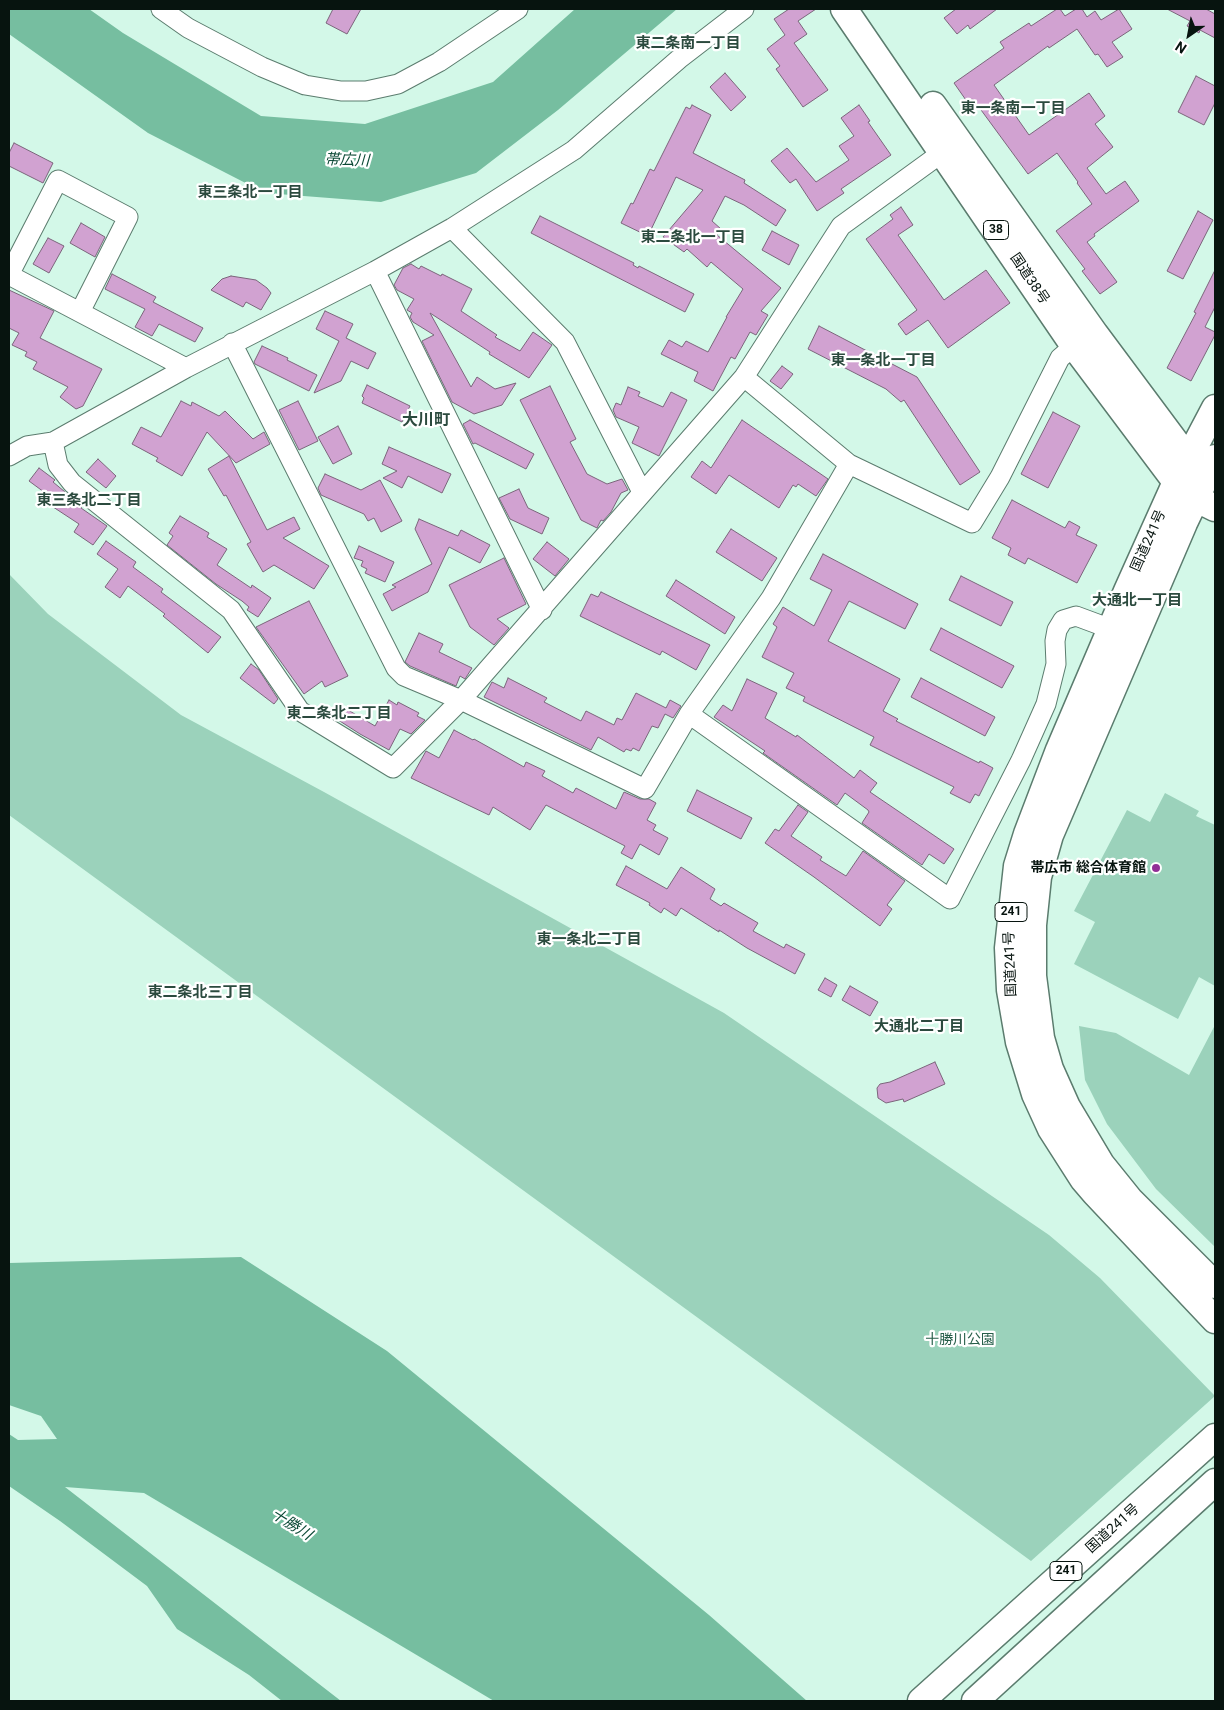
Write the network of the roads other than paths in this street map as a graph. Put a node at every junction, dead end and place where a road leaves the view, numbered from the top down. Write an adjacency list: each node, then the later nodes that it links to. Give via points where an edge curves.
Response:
1 (161, 9): 2 (street, via 188,28 262,67 305,85 366,91 398,84 423,71)
2 (518, 9)
3 (744, 9): 7 (street, via 679,59 574,150)
4 (844, 9): 6 (highway, 国道38号 / 38)
5 (864, 9): 19 (highway, 国道38号 / 38)
6 (943, 152): 12 (highway, 国道38号 / 38); 14 (street, via 841,226)
7 (452, 228): 8 (street); 20 (street, via 565,342)
8 (376, 271): 11 (street); 21 (street)
9 (9, 275): 10 (street); 10 (street, via 58,180 128,217)
10 (80, 312): 13 (street)
11 (232, 343): 13 (street); 23 (street, via 396,668 404,676)
12 (1074, 346): 18 (street, via 1060,358 1000,477 972,522); 19 (highway, 国道38号 / 38)
13 (186, 368): 16 (street)
14 (744, 378): 18 (street); 20 (street)
15 (1215, 408): 19 (highway)
16 (53, 442): 17 (street, via 27,446); 23 (street, via 58,465 72,483 231,610 300,711 393,768)
17 (9, 456)
18 (849, 464): 24 (street, via 771,598)
19 (1201, 482): 22 (highway, 国道241号 / 241); 25 (highway, 国道241号 / 241, via 1050,835 1037,886 1033,976 1041,1038 1050,1069 1067,1107 1101,1164 1130,1200)
20 (642, 492): 21 (street)
21 (542, 610): 23 (street)
22 (1111, 629): 24 (street, via 1076,616 1063,620 1057,630 1056,664 1046,704 950,899); 26 (highway, 国道241号 / 241, via 1059,750 1017,866 1008,948 1010,990 1019,1042 1035,1094 1051,1129 1095,1193)
23 (461, 700): 24 (street, via 645,789)
24 (689, 714)
25 (1215, 1286)
26 (1215, 1320)
27 (1213, 1439): 29 (highway, 国道241号 / 241)
28 (1215, 1482): 30 (highway, 241)
29 (921, 1701)
30 (975, 1701)

